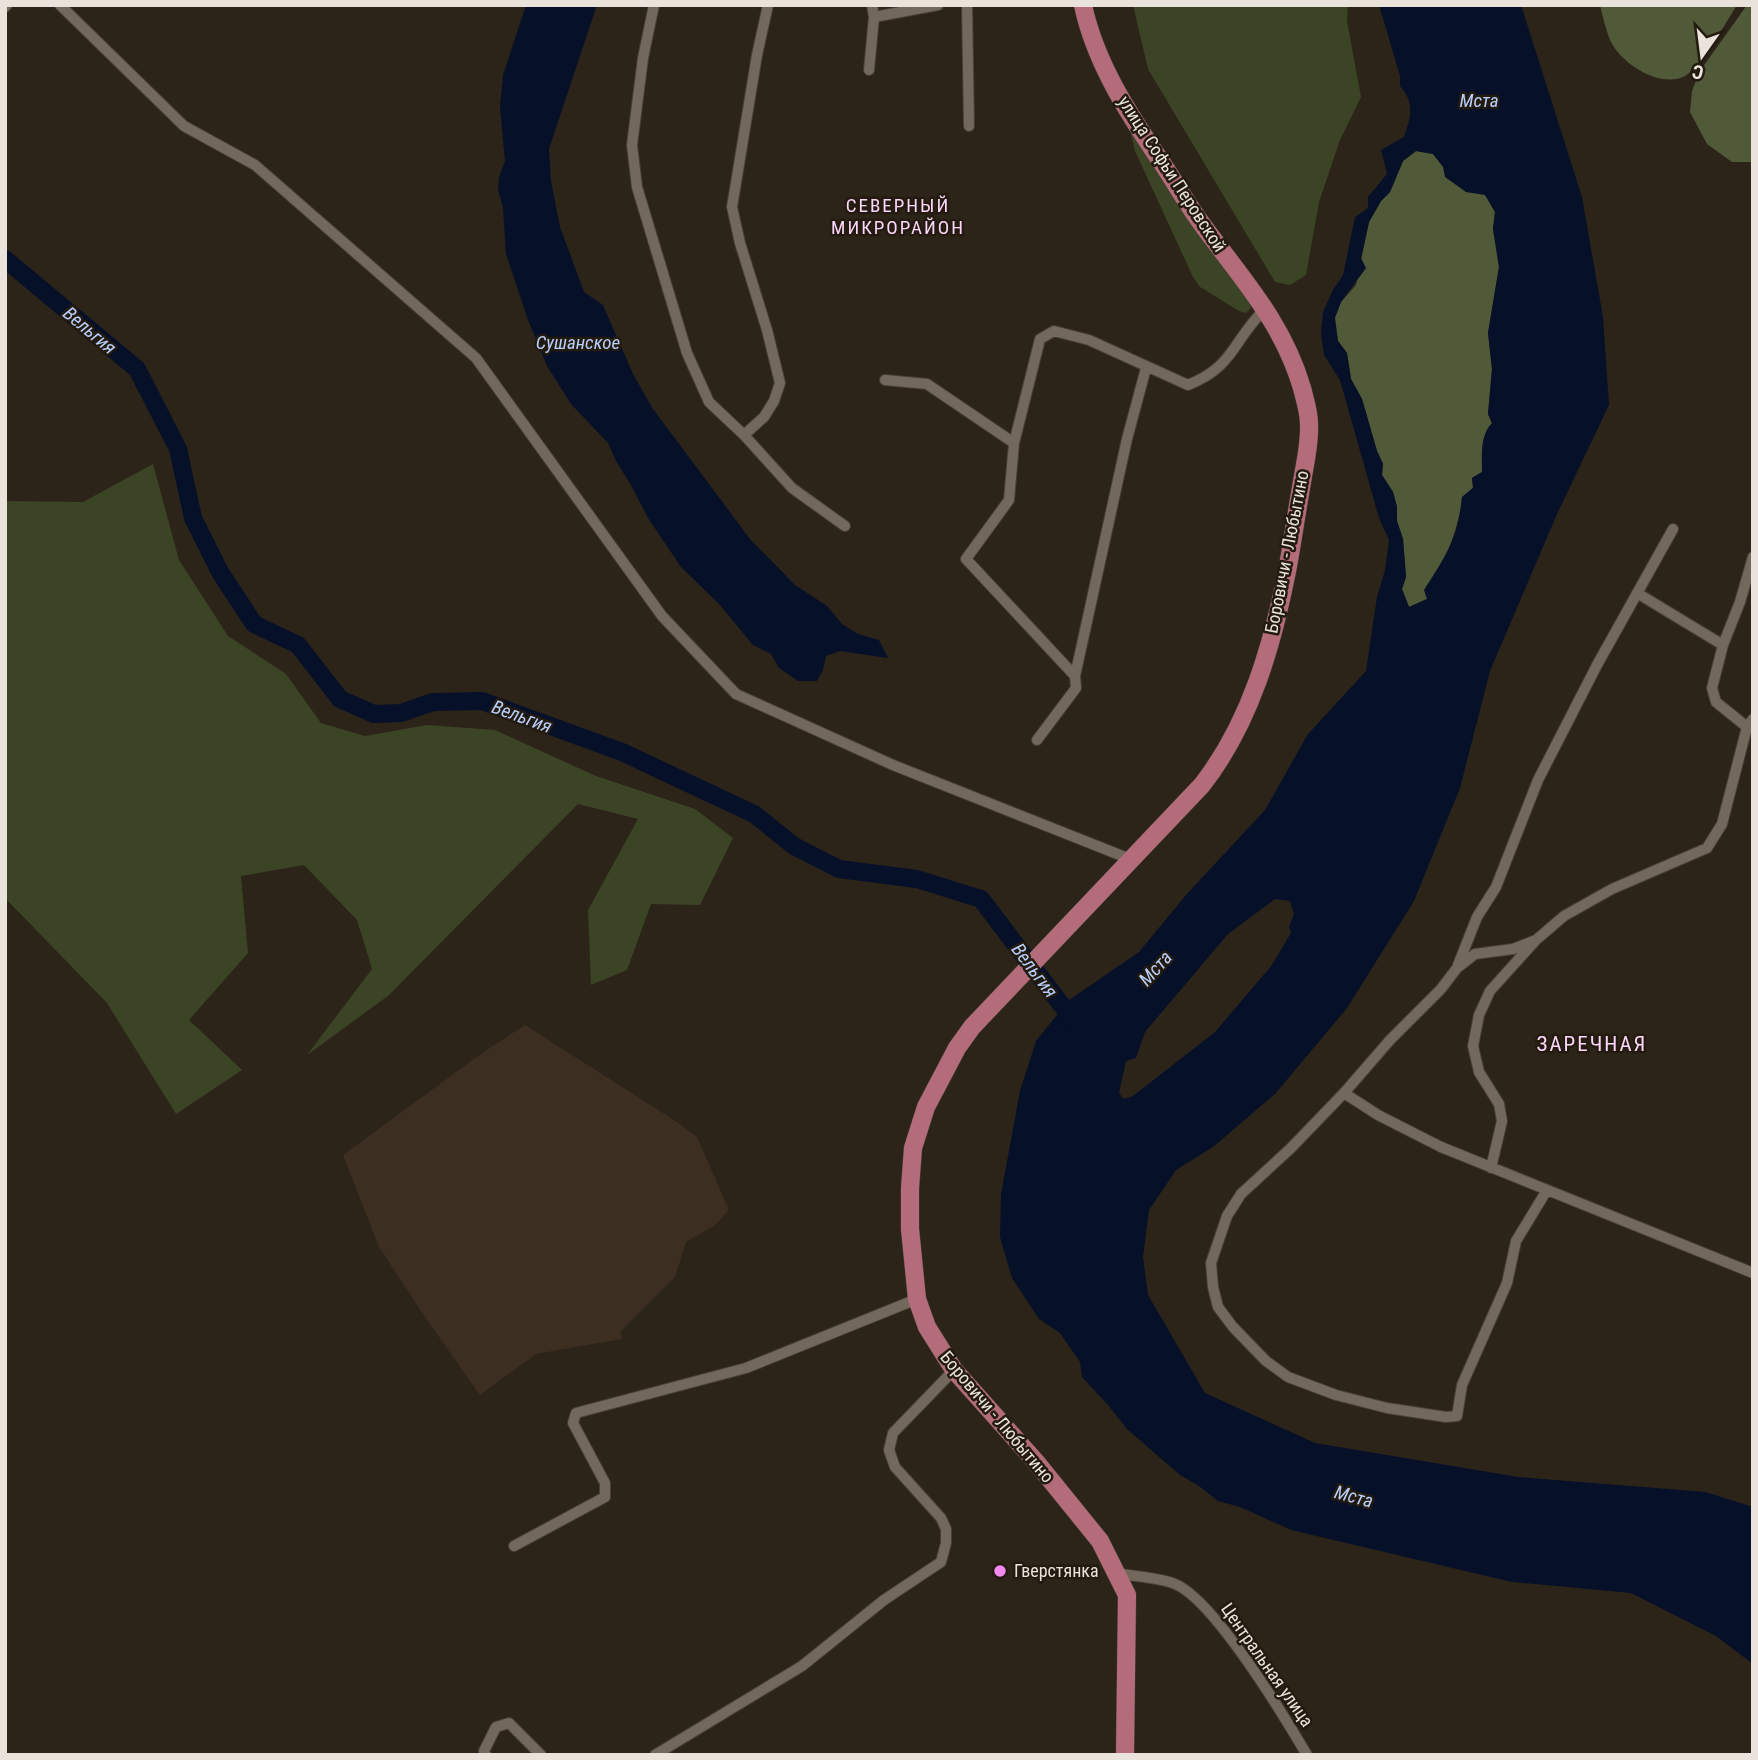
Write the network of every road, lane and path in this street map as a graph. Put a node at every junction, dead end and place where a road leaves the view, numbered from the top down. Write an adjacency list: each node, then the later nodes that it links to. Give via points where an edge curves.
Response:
1 (60, 5): 23 (street, via 184,126 255,165 476,358 662,616 736,694 893,765)
2 (654, 5): 13 (street, via 632,145 637,187 687,353 709,401)
3 (768, 5): 13 (street, via 732,207 780,383 764,417)
4 (938, 5): 7 (street)
5 (967, 5): 9 (street)
6 (1083, 5): 10 (main road, улица Софьи Перовской, via 1100,55 1136,126)
7 (873, 11): 8 (street)
8 (869, 70)
9 (969, 126)
10 (1261, 303): 11 (street, via 1232,353 1205,378 1188,386); 23 (main road, Боровичи - Любытино, via 1297,370 1309,423 1282,594 1256,682 1223,759)
11 (1146, 368): 14 (street, via 1088,340 1054,331 1040,339); 20 (street)
12 (885, 380): 14 (street, via 927,384)
13 (744, 435): 15 (street, via 792,488)
14 (1014, 443): 20 (street, via 1009,500 966,559)
15 (845, 526)
16 (1673, 529): 18 (street)
17 (1753, 557): 19 (street)
18 (1637, 593): 19 (street); 25 (street, via 1538,780 1496,887 1478,916)
19 (1723, 645): 21 (street, via 1712,688 1716,702)
20 (1075, 676): 22 (street, via 1076,688)
21 (1750, 723): 24 (street, via 1722,824 1707,848 1612,889 1564,916)
22 (1037, 740)
23 (1130, 859): 30 (main road, Боровичи - Любытино, via 984,1014 957,1048 926,1107 918,1127 910,1188)
24 (1536, 940): 25 (street, via 1513,949 1475,954); 27 (street, via 1490,991 1473,1046 1479,1072 1499,1104 1502,1121)
25 (1457, 968): 26 (street)
26 (1344, 1093): 27 (street, via 1388,1120); 28 (street, via 1241,1194 1227,1216 1211,1263 1218,1307 1266,1361 1288,1377 1387,1408 1457,1416 1462,1385 1507,1283 1516,1241)
27 (1491, 1168): 28 (street)
28 (1546, 1190): 29 (street)
29 (1753, 1273)
30 (917, 1299): 31 (main road, Боровичи - Любытино, via 927,1327); 32 (street, via 746,1368 576,1413 573,1423 605,1483 605,1497)
31 (954, 1370): 33 (main road, Боровичи - Любытино, via 1100,1541); 36 (street, via 893,1433 889,1450 895,1466 941,1518 946,1529 941,1562 802,1666)
32 (514, 1546)
33 (1116, 1573): 37 (main road, Боровичи - Любытино, via 1127,1595); 38 (street, Центральная улица, via 1176,1584 1205,1606 1273,1698)
34 (486, 1755): 35 (street, via 496,1727 509,1723)
35 (541, 1755)
36 (655, 1755)
37 (1125, 1755)
38 (1307, 1755)

